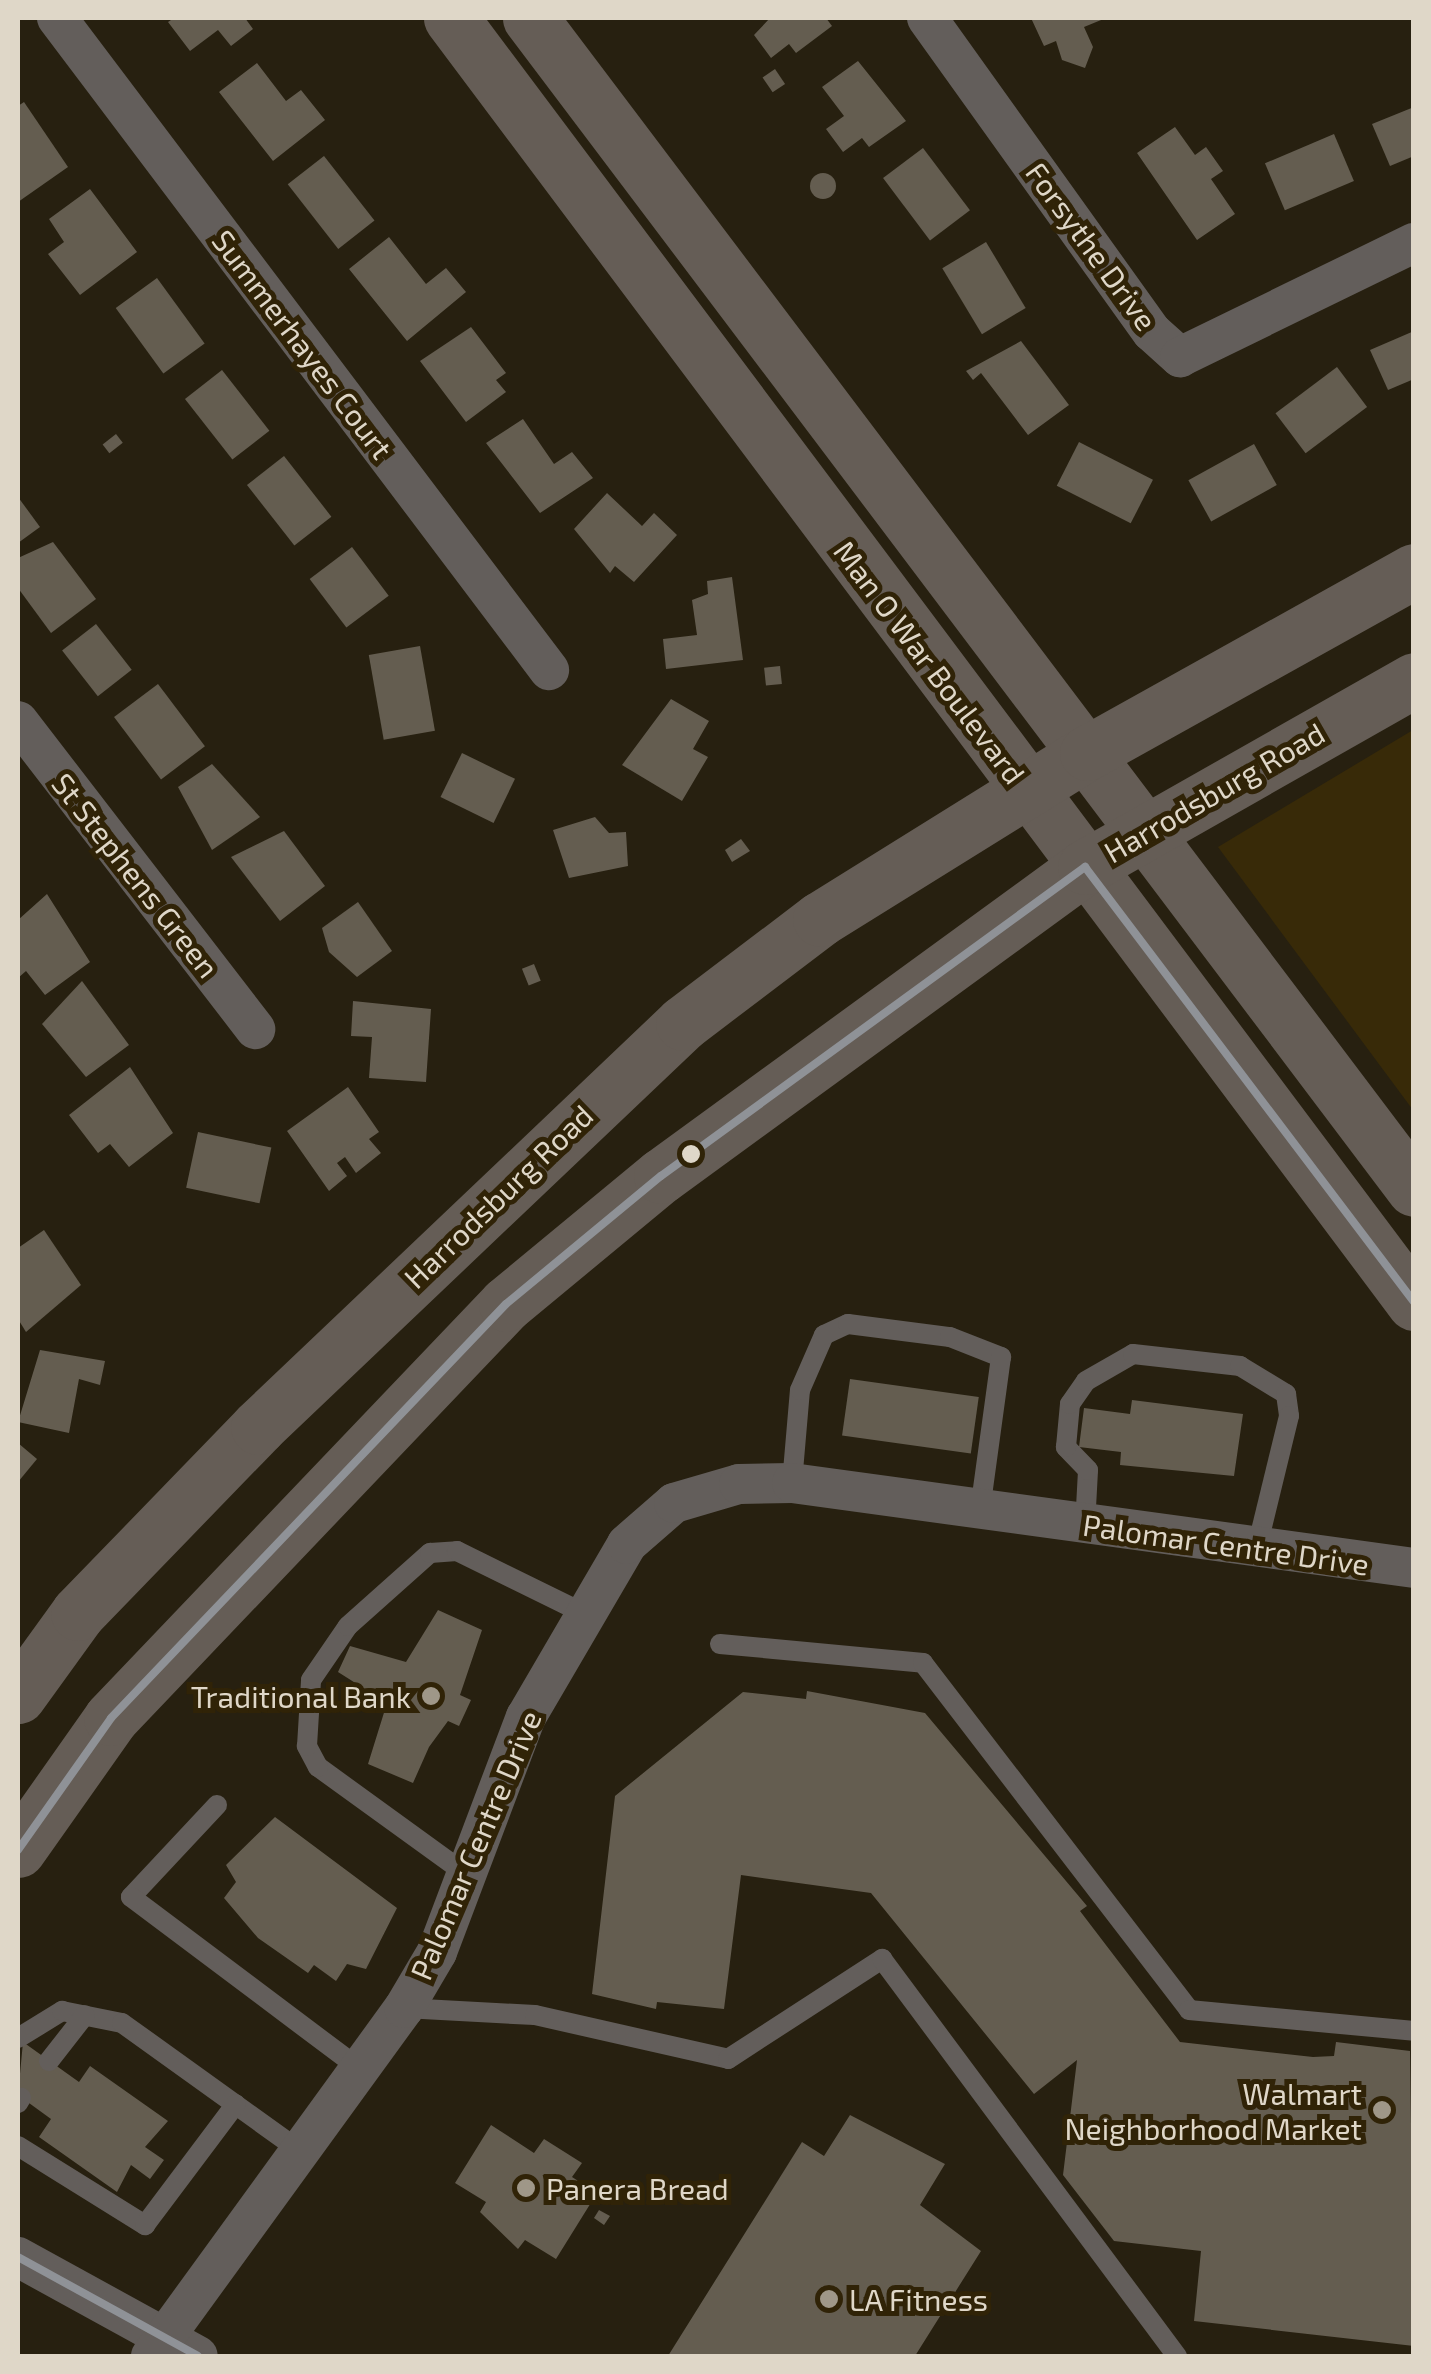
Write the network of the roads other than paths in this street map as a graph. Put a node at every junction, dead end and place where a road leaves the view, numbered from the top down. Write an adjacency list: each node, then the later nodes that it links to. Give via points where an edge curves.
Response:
1 (57, 18): 7 (street, Summerhayes Court)
2 (451, 18): 11 (main road, Man O War Boulevard)
3 (530, 18): 10 (main road)
4 (927, 18): 5 (street, Forsythe Drive, via 1152,332 1180,357)
5 (1414, 243)
6 (1414, 571): 10 (main road, Harrodsburg Road)
7 (549, 670)
8 (1414, 680): 12 (main road, Harrodsburg Road)
9 (18, 721): 14 (street, St Stephens Green)
10 (1086, 753): 11 (main road, Harrodsburg Road); 12 (main road)
11 (1026, 791): 13 (main road, Man O War Boulevard); 24 (main road, Harrodsburg Road, via 820,919 683,1022 258,1427 78,1613)
12 (1147, 828): 13 (main road, Harrodsburg Road); 15 (main road)
13 (1084, 867): 16 (main road, Man O War Boulevard); 26 (main road, Harrodsburg Road, via 661,1176 506,1304 112,1718)
14 (255, 1029)
15 (1414, 1189)
16 (1414, 1303)
17 (792, 1483): 18 (street, Palomar Centre Drive); 18 (lane, via 800,1390 824,1335 848,1324 950,1337 1001,1357); 22 (street, Palomar Centre Drive, via 739,1484 674,1503 627,1544)
18 (980, 1510): 19 (street, Palomar Centre Drive)
19 (1085, 1526): 20 (street, Palomar Centre Drive); 20 (lane, via 1088,1470 1066,1447 1070,1404 1104,1365 1133,1354 1240,1366 1286,1394 1284,1450)
20 (1257, 1547): 21 (street, Palomar Centre Drive)
21 (1414, 1568)
22 (583, 1612): 27 (street, Palomar Centre Drive, via 505,1761); 27 (lane, via 457,1551 430,1553 348,1626 311,1680 307,1746 318,1767)
23 (720, 1644): 30 (lane, via 923,1663 1190,2010)
24 (18, 1696)
25 (217, 1806): 33 (lane, via 131,1897)
26 (18, 1850)
27 (466, 1874): 28 (street, Palomar Centre Drive)
28 (404, 2008): 33 (street, Palomar Centre Drive); 40 (lane, via 535,2015 728,2059 882,1959)
29 (85, 2015): 31 (lane, via 62,2012); 32 (lane); 34 (lane, via 122,2022)
30 (1414, 2031)
31 (18, 2038)
32 (49, 2061)
33 (360, 2068): 36 (street, Palomar Centre Drive)
34 (236, 2104): 35 (lane, via 145,2225); 36 (lane)
35 (18, 2146)
36 (299, 2150): 38 (street, Palomar Centre Drive)
37 (18, 2257): 38 (street)
38 (158, 2345): 39 (street)
39 (198, 2356)
40 (1176, 2356)

